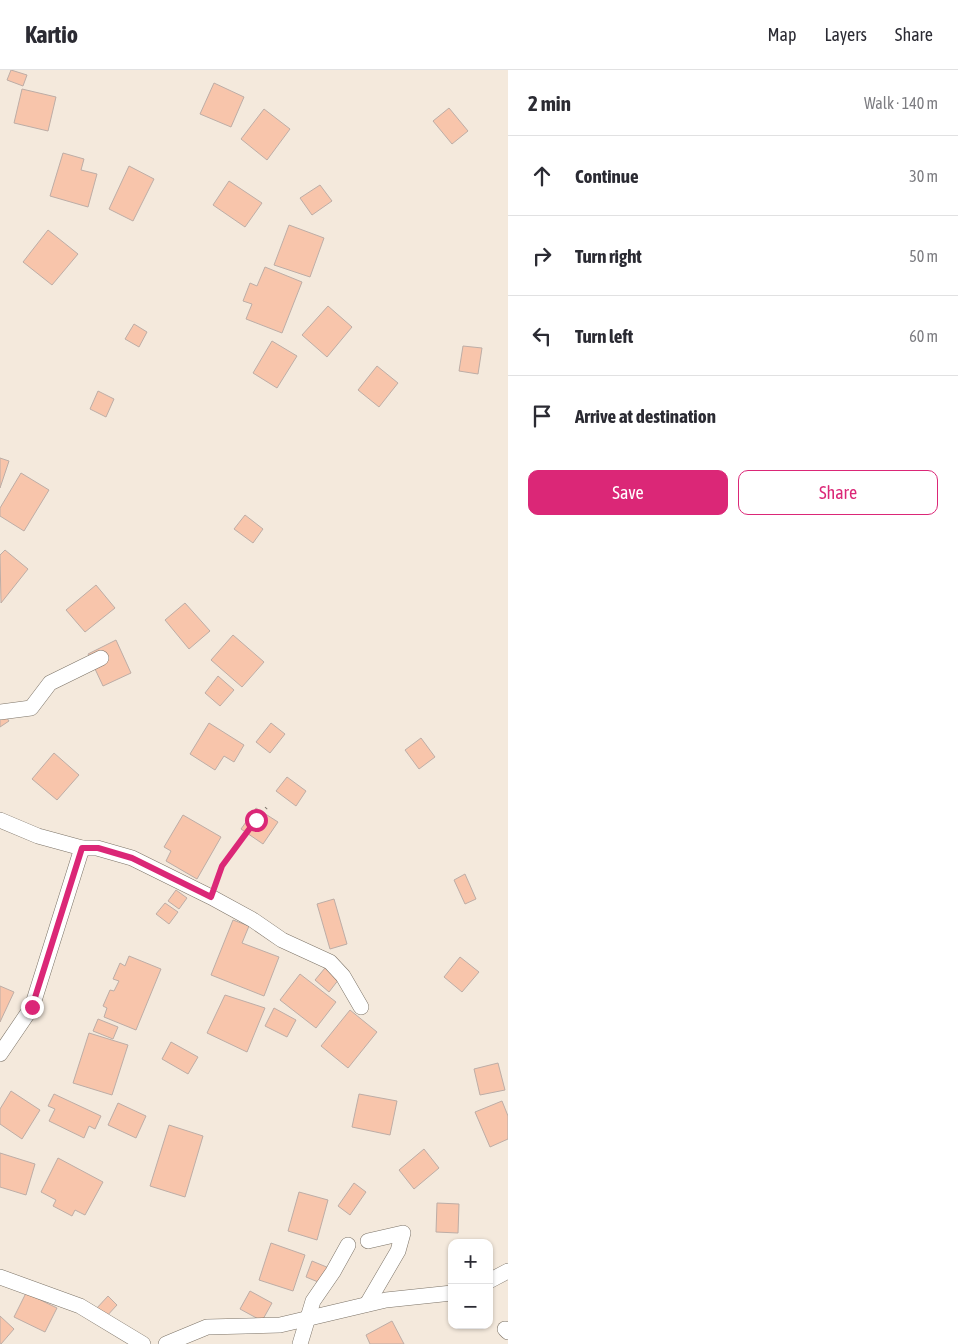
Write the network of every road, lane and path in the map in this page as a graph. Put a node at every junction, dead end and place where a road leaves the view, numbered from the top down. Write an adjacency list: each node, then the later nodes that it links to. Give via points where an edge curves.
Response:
1 (100, 658): 2 (street, via 50,683 31,708)
2 (0, 712)
3 (268, 806): 6 (path, via 222,866)
4 (0, 820): 5 (street, via 38,836)
5 (82, 848): 6 (street, via 98,848 132,858); 8 (street, via 32,1007)
6 (211, 897): 7 (street, via 282,940 330,962 343,976)
7 (361, 1007)
8 (0, 1054)
9 (368, 1241): 15 (street, via 403,1234 398,1251)
10 (348, 1245): 16 (street, via 313,1301)
11 (508, 1271): 13 (street)
12 (0, 1277): 18 (street, via 80,1306)
13 (493, 1279)
14 (448, 1294): 15 (street)
15 (367, 1304): 16 (street)
16 (307, 1318): 17 (street); 20 (street)
17 (280, 1325): 19 (street, via 207,1327); 20 (street)
18 (143, 1344)
19 (166, 1344)
20 (298, 1344)

